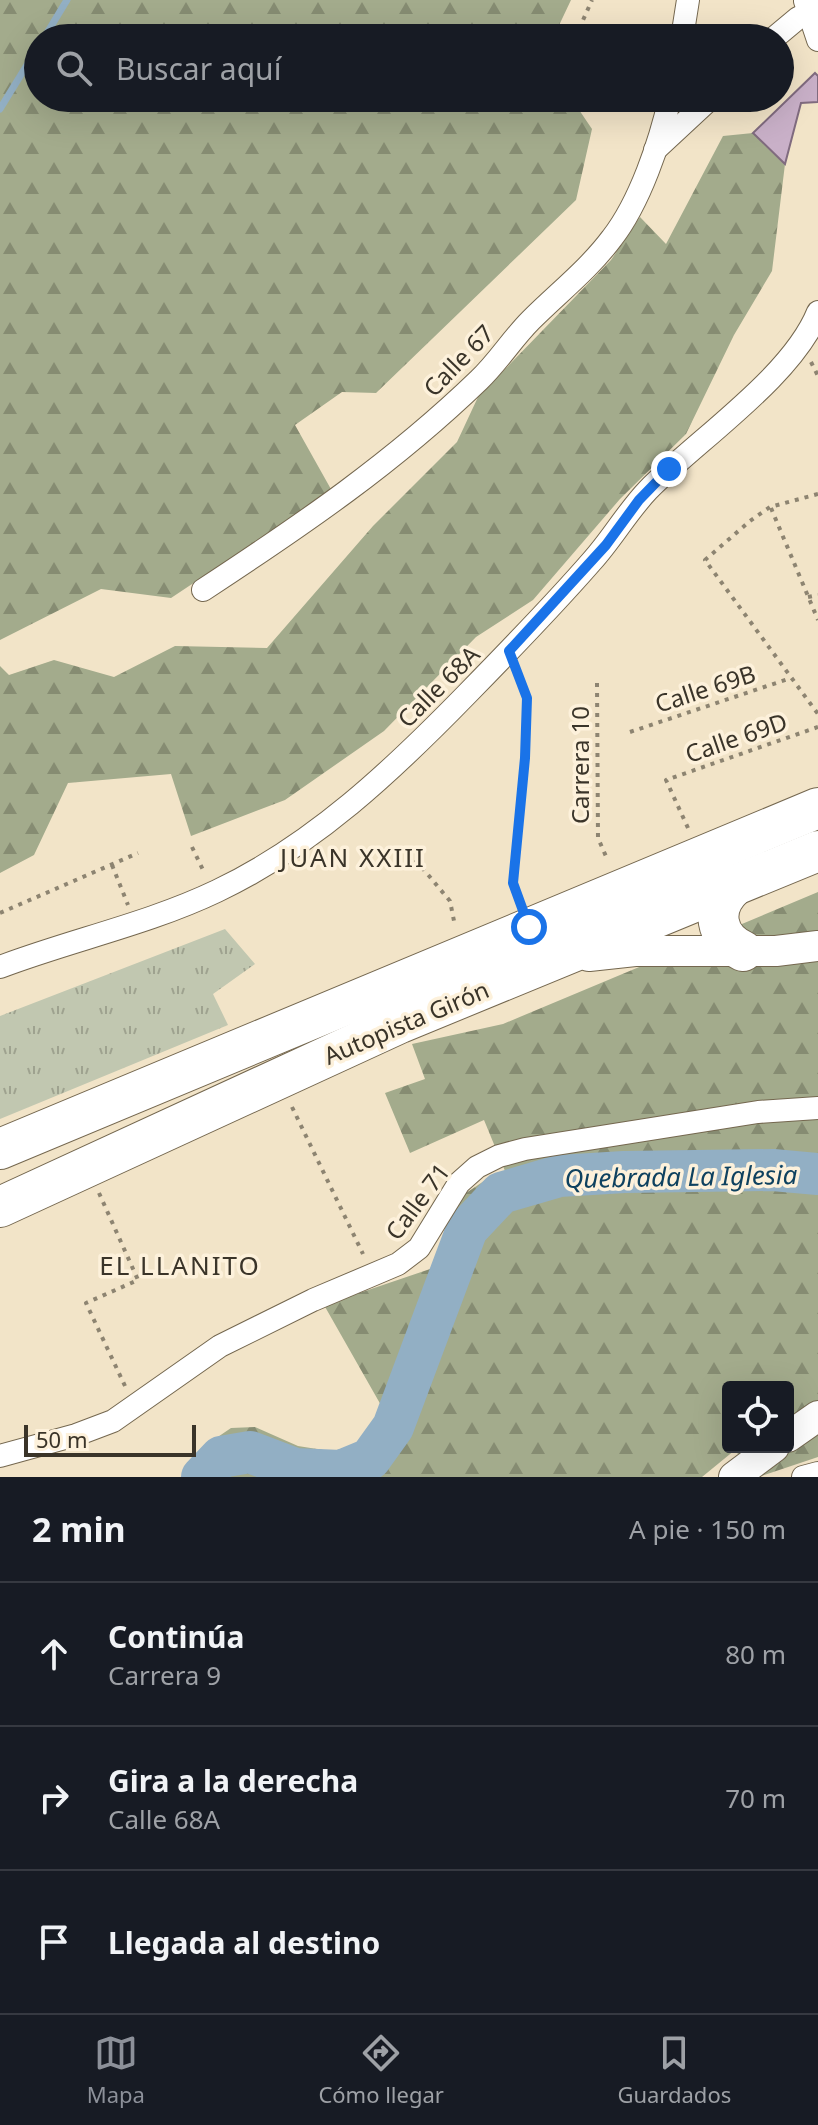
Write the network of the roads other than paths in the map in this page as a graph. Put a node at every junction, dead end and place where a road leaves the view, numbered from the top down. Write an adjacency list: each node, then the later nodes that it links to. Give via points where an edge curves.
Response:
1 (688, 0): 3 (street)
2 (810, 7): 4 (street); 5 (street)
3 (684, 24)
4 (790, 24)
5 (818, 40)
6 (666, 112): 8 (street, Calle 67)
7 (696, 112): 8 (street)
8 (654, 151): 10 (street, Calle 67, via 614,236 481,378 326,509)
9 (818, 312): 19 (street, Calle 68A, via 780,367 669,469 509,651 365,793 316,831 213,893)
10 (203, 590)
11 (818, 808): 14 (highway, Autopista Girón)
12 (818, 851): 13 (highway, Autopista Girón)
13 (733, 887): 15 (highway, Autopista Girón); 17 (highway, via 721,902 718,921 726,940)
14 (608, 895): 15 (street); 21 (highway, Autopista Girón)
15 (649, 919): 17 (street, via 698,942); 18 (highway, Autopista Girón)
16 (818, 946): 17 (street)
17 (743, 951): 18 (street, via 635,951)
18 (542, 964): 22 (highway, Autopista Girón, via 343,1048)
19 (0, 967)
20 (818, 1108): 26 (street, Calle 71, via 758,1112 499,1156 459,1183 412,1255 220,1346 113,1421)
21 (0, 1149)
22 (0, 1207)
23 (818, 1416): 24 (street)
24 (794, 1433)
25 (766, 1453): 28 (street)
26 (0, 1456)
27 (818, 1473): 29 (street)
28 (734, 1477)
29 (803, 1477)

